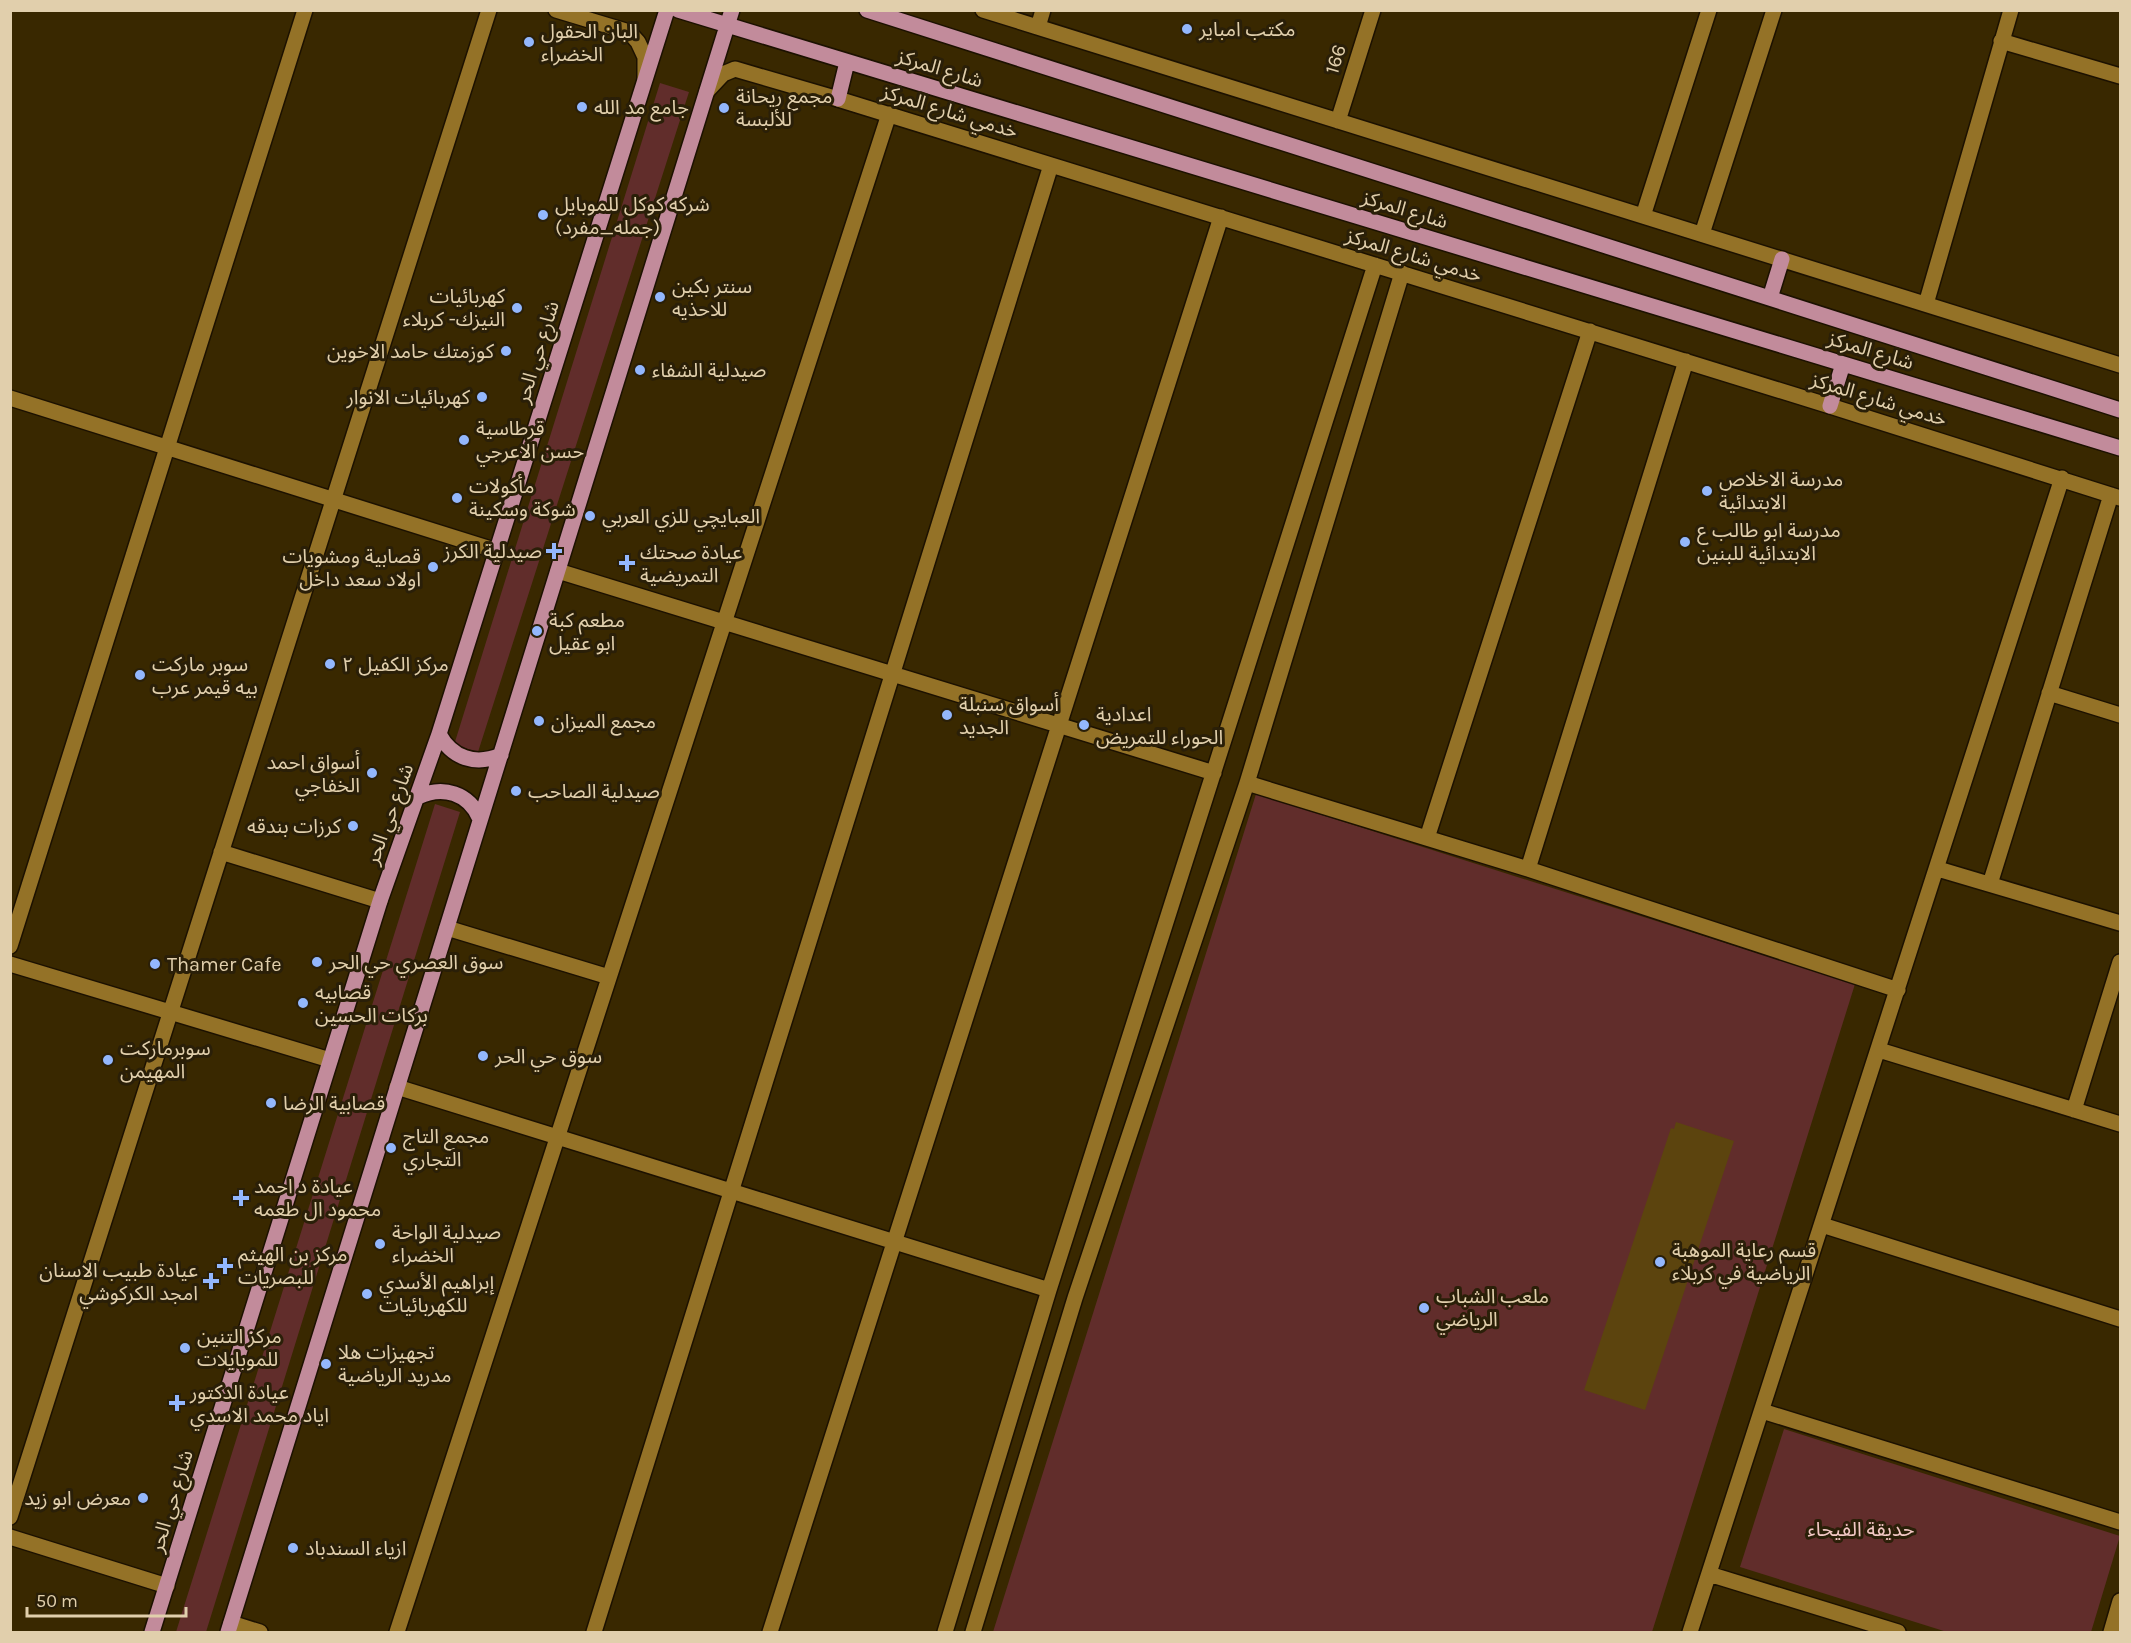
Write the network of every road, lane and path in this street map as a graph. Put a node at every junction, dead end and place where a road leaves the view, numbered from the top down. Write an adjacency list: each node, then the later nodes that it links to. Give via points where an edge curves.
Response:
1 (305, 10): 39 (street)
2 (489, 10): 43 (street)
3 (556, 10): 18 (street, via 628,32 645,57)
4 (667, 10): 18 (main road, شارع حي الحر)
5 (678, 10): 13 (main road, شارع المركز)
6 (867, 10): 30 (main road, شارع المركز)
7 (1043, 10): 14 (street)
8 (1372, 10): 22 (street, 166)
9 (1709, 10): 24 (street)
10 (1774, 10): 26 (street)
11 (2011, 10): 15 (street)
12 (988, 11): 14 (street)
13 (729, 18): 16 (main road, شارع المركز); 19 (main road)
14 (1038, 27): 22 (street)
15 (2001, 41): 17 (street); 31 (street)
16 (847, 62): 20 (main road); 34 (main road, شارع المركز)
17 (2121, 76)
18 (645, 79): 44 (main road, شارع حي الحر)
19 (704, 96): 20 (street, خدمي شارع المركز, via 708,87 735,69); 45 (main road)
20 (838, 99): 21 (street, خدمي شارع المركز)
21 (889, 114): 23 (street, خدمي شارع المركز); 46 (street)
22 (1338, 121): 24 (street)
23 (1051, 165): 25 (street, خدمي شارع المركز); 47 (street)
24 (1643, 216): 26 (street)
25 (1221, 217): 28 (street, خدمي شارع المركز); 50 (street)
26 (1702, 234): 27 (street)
27 (1782, 260): 30 (main road); 31 (street)
28 (1375, 265): 29 (street, خدمي شارع المركز); 53 (street)
29 (1402, 273): 32 (street, خدمي شارع المركز); 54 (street)
30 (1770, 298): 38 (main road, شارع المركز)
31 (1926, 304): 35 (street)
32 (1590, 331): 33 (street, خدمي شارع المركز); 57 (street)
33 (1686, 361): 37 (street, خدمي شارع المركز); 59 (street)
34 (1843, 364): 37 (main road); 40 (main road, شارع المركز)
35 (2121, 365)
36 (10, 398): 39 (street)
37 (1830, 406): 41 (street, خدمي شارع المركز)
38 (2121, 410)
39 (168, 447): 43 (street); 65 (street)
40 (2121, 448)
41 (2062, 478): 42 (street, خدمي شارع المركز); 60 (street)
42 (2116, 496): 48 (street)
43 (333, 500): 44 (street); 58 (street)
44 (497, 551): 51 (main road, شارع حي الحر)
45 (558, 571): 46 (street); 52 (main road)
46 (725, 621): 47 (street); 68 (street)
47 (893, 673): 50 (street); 77 (street)
48 (2049, 693): 49 (street); 61 (street)
49 (2121, 715)
50 (1059, 725): 53 (street); 79 (street)
51 (439, 734): 52 (main road, via 449,749 465,759 483,761); 55 (main road, شارع حي الحر)
52 (501, 755): 56 (main road)
53 (1214, 773): 80 (street)
54 (1247, 783): 57 (street); 87 (street, via 1075,1298)
55 (418, 796): 56 (main road, via 433,791 450,792 466,799); 62 (main road, شارع حي الحر)
56 (480, 819): 64 (main road)
57 (1427, 838): 59 (street)
58 (221, 852): 62 (street); 70 (street)
59 (1528, 869): 69 (street)
60 (1938, 869): 61 (street); 69 (street)
61 (1990, 884): 63 (street)
62 (380, 901): 72 (main road, شارع حي الحر)
63 (2121, 923)
64 (447, 928): 68 (street); 73 (main road)
65 (10, 946)
66 (2121, 962): 74 (street)
67 (10, 964): 70 (street)
68 (609, 976): 76 (street)
69 (1898, 990): 71 (street)
70 (171, 1012): 72 (street); 83 (street)
71 (1879, 1050): 74 (street); 78 (street)
72 (330, 1060): 89 (main road, شارع حي الحر)
73 (397, 1087): 76 (street); 91 (main road)
74 (2074, 1110): 75 (street)
75 (2121, 1124)
76 (557, 1137): 77 (street); 94 (street)
77 (731, 1191): 79 (street); 95 (street)
78 (1822, 1225): 81 (street); 82 (street)
79 (895, 1242): 80 (street); 96 (street)
80 (1049, 1290): 86 (street)
81 (2121, 1319)
82 (1762, 1411): 84 (street); 88 (street)
83 (10, 1517)
84 (2121, 1522)
85 (10, 1537): 89 (street)
86 (972, 1543): 87 (street); 97 (street)
87 (998, 1550): 98 (street)
88 (1709, 1574): 99 (street); 100 (street)
89 (167, 1586): 92 (main road, شارع حي الحر)
90 (2121, 1601): 101 (street)
91 (229, 1628): 93 (street)
92 (153, 1632)
93 (260, 1632)
94 (397, 1632)
95 (594, 1632)
96 (770, 1632)
97 (945, 1632)
98 (973, 1632)
99 (1690, 1632)
100 (1898, 1632)
101 (2111, 1632)

